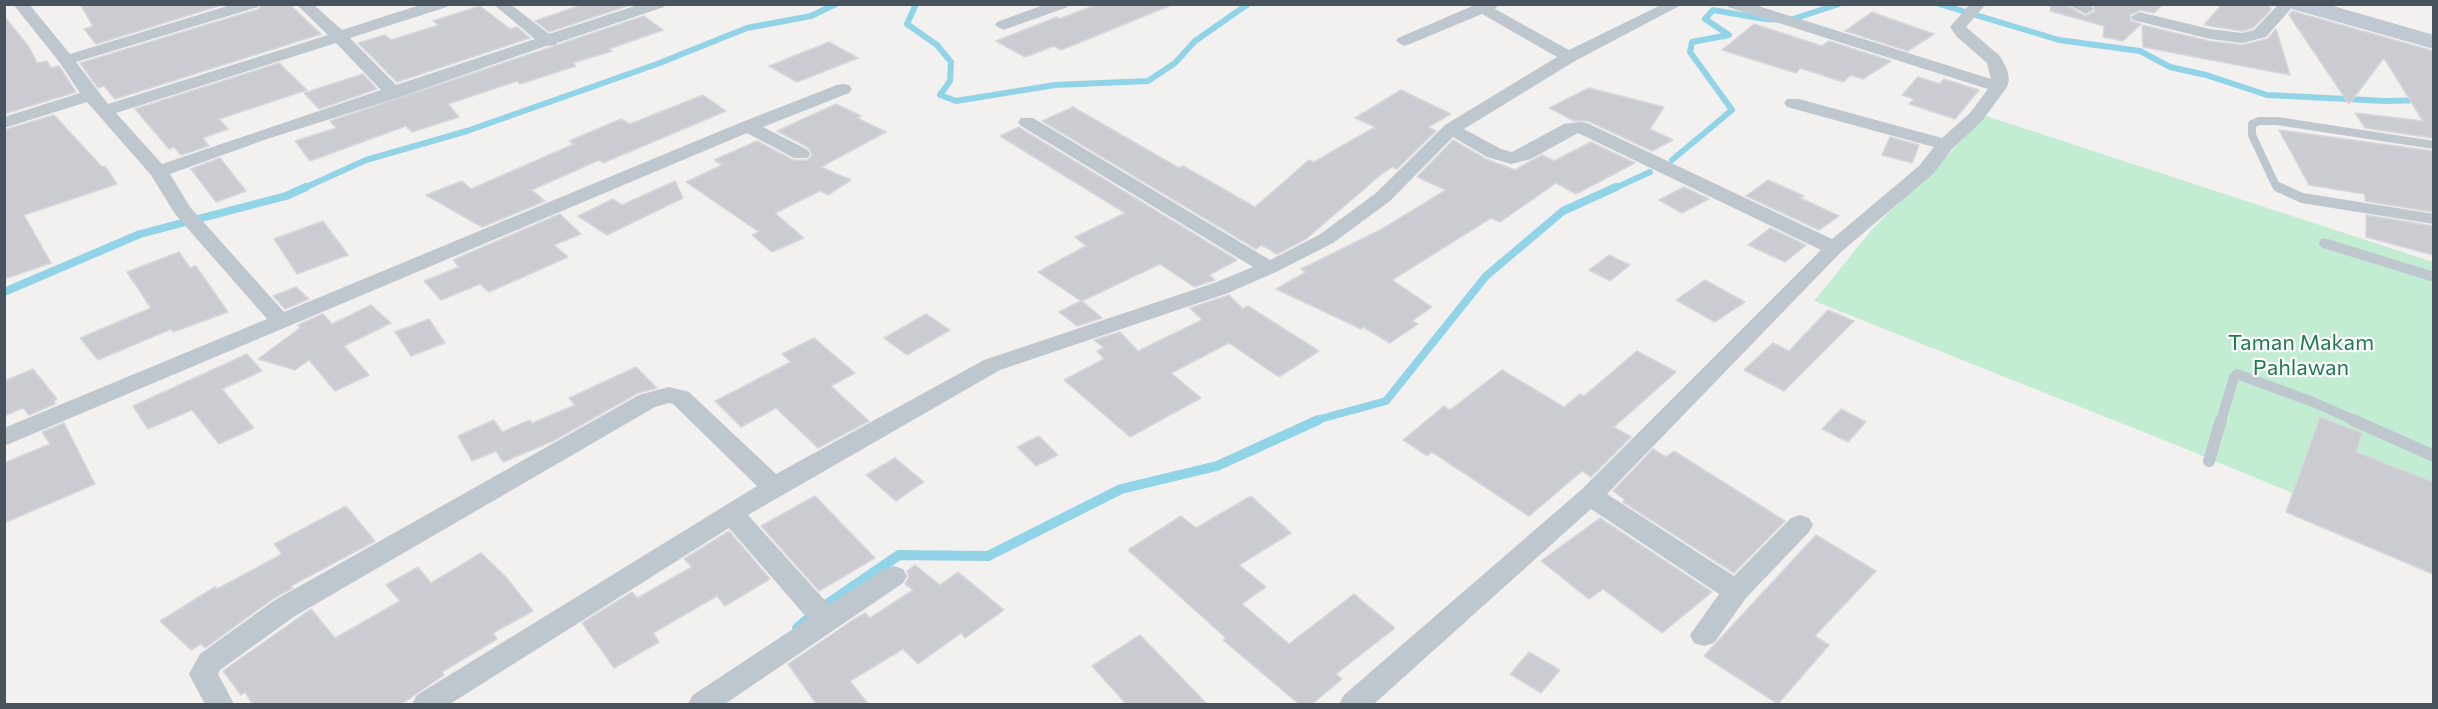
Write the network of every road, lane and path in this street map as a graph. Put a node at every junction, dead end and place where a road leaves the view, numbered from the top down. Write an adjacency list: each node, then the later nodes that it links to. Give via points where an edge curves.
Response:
1 (20, 4): 23 (street)
2 (252, 4): 23 (street)
3 (303, 4): 18 (street)
4 (441, 4): 18 (street)
5 (658, 4): 20 (street)
6 (1062, 4): 16 (street)
7 (1676, 4): 22 (street)
8 (1734, 4): 24 (street)
9 (2288, 4): 15 (street, via 2260,34 2241,38)
10 (2300, 4): 21 (street)
11 (2346, 4): 17 (street)
12 (500, 5): 20 (street)
13 (1979, 5): 24 (street, via 1958,27 1994,60 1999,69)
14 (1488, 7): 19 (street); 22 (street)
15 (2139, 17)
16 (1003, 25)
17 (2433, 29)
18 (339, 36): 26 (street); 29 (street)
19 (1404, 41)
20 (549, 42): 26 (street)
21 (2433, 42)
22 (1569, 57): 33 (street)
23 (66, 60): 27 (street)
24 (1998, 87): 34 (street, via 1976,117)
25 (843, 89): 32 (street)
26 (394, 93): 37 (street)
27 (90, 94): 29 (street); 31 (street)
28 (1793, 103): 34 (street)
29 (104, 111): 37 (street)
30 (1027, 122): 41 (street)
31 (4, 123)
32 (748, 126): 36 (street); 43 (street)
33 (1451, 129): 40 (street, via 1511,158 1524,156 1570,128 1581,127); 41 (street, via 1383,197 1326,239)
34 (1946, 145): 40 (street, via 1926,170)
35 (2433, 145): 38 (lane, via 2277,121 2252,124 2252,135 2276,186 2288,193)
36 (801, 154)
37 (159, 172): 43 (street, via 182,210)
38 (2433, 219)
39 (2324, 243): 42 (lane)
40 (1834, 248): 48 (street)
41 (1269, 268): 47 (street, via 1221,288 992,365)
42 (2433, 277)
43 (281, 322): 44 (street)
44 (4, 438)
45 (2433, 456): 46 (lane, via 2313,402 2237,374)
46 (2209, 461)
47 (774, 488): 49 (street); 55 (street, via 681,398 669,395 647,401 255,628 210,662 203,674)
48 (1590, 496): 52 (street); 58 (street)
49 (732, 514): 53 (street); 56 (street)
50 (1800, 525): 52 (street)
51 (894, 576): 53 (street)
52 (1736, 591): 54 (street)
53 (829, 620): 57 (street)
54 (1704, 635)
55 (220, 705)
56 (427, 705)
57 (703, 705)
58 (1354, 705)

